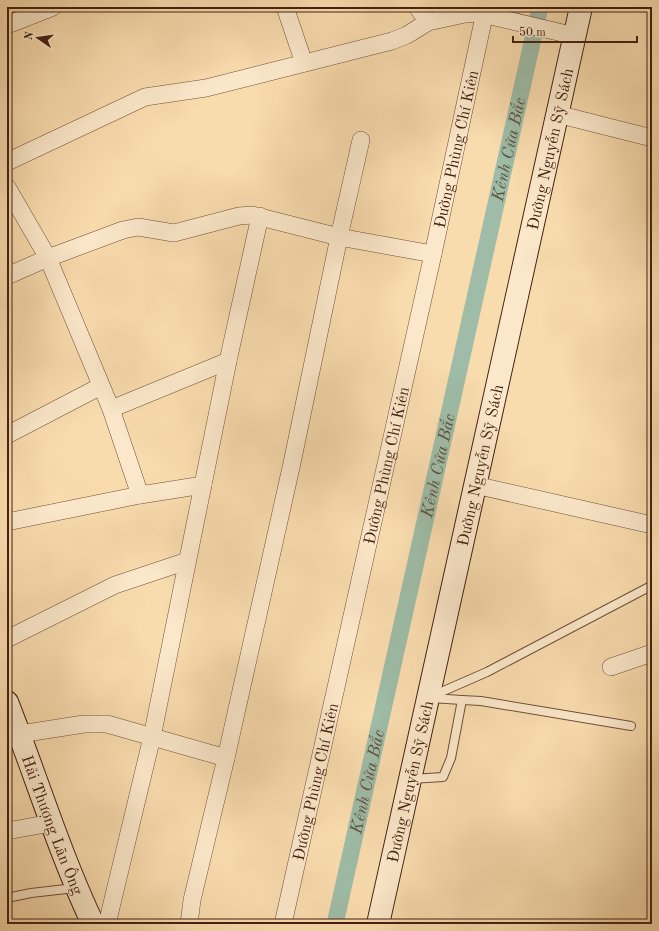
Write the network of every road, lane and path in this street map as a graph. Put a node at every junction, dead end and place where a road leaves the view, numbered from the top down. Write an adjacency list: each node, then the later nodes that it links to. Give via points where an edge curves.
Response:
1 (52, 7): 6 (street)
2 (285, 7): 10 (street)
3 (417, 7): 7 (street)
4 (581, 7): 9 (main road, Đường Nguyễn Sỹ Sách)
5 (485, 10): 7 (street); 9 (street, via 504,19); 18 (street, Đường Phùng Chí Kiên)
6 (32, 11): 8 (street)
7 (428, 22): 10 (street, via 392,41)
8 (7, 25)
9 (575, 36): 11 (main road, Đường Nguyễn Sỹ Sách)
10 (304, 63): 14 (street, via 206,88 146,97)
11 (557, 114): 12 (street); 25 (main road, Đường Nguyễn Sỹ Sách)
12 (652, 138)
13 (361, 140): 17 (street)
14 (7, 162)
15 (7, 187): 19 (street)
16 (260, 216): 17 (street); 19 (street, via 239,216 174,233 130,228); 21 (street)
17 (339, 237): 18 (street); 40 (street)
18 (433, 254): 49 (street, Đường Phùng Chí Kiên)
19 (48, 258): 20 (street); 22 (street)
20 (7, 276)
21 (228, 361): 23 (street); 26 (street)
22 (101, 386): 23 (street); 24 (street)
23 (111, 409): 27 (street)
24 (7, 434)
25 (475, 484): 29 (street); 35 (main road, Đường Nguyễn Sỹ Sách)
26 (203, 485): 27 (street); 30 (street)
27 (140, 495): 28 (street)
28 (7, 522)
29 (652, 525)
30 (187, 561): 32 (street, via 115,585); 39 (street)
31 (649, 587): 35 (lane, via 487,672)
32 (7, 639)
33 (652, 653): 34 (street)
34 (611, 668)
35 (428, 698): 36 (lane); 41 (main road, Đường Nguyễn Sỹ Sách)
36 (462, 700): 38 (lane); 41 (lane, via 451,758 443,777)
37 (12, 720): 39 (street, via 107,724); 42 (main road, Hải Thượng Lãn Ông)
38 (631, 726)
39 (152, 737): 40 (street); 47 (street)
40 (226, 758): 48 (street, via 192,900)
41 (410, 779): 50 (main road, Đường Nguyễn Sỹ Sách)
42 (51, 823): 43 (street); 44 (main road, Hải Thượng Lãn Ông)
43 (7, 831)
44 (76, 888): 45 (lane); 46 (main road, Hải Thượng Lãn Ông)
45 (7, 898)
46 (93, 924)
47 (107, 924)
48 (189, 924)
49 (283, 924)
50 (378, 924)

